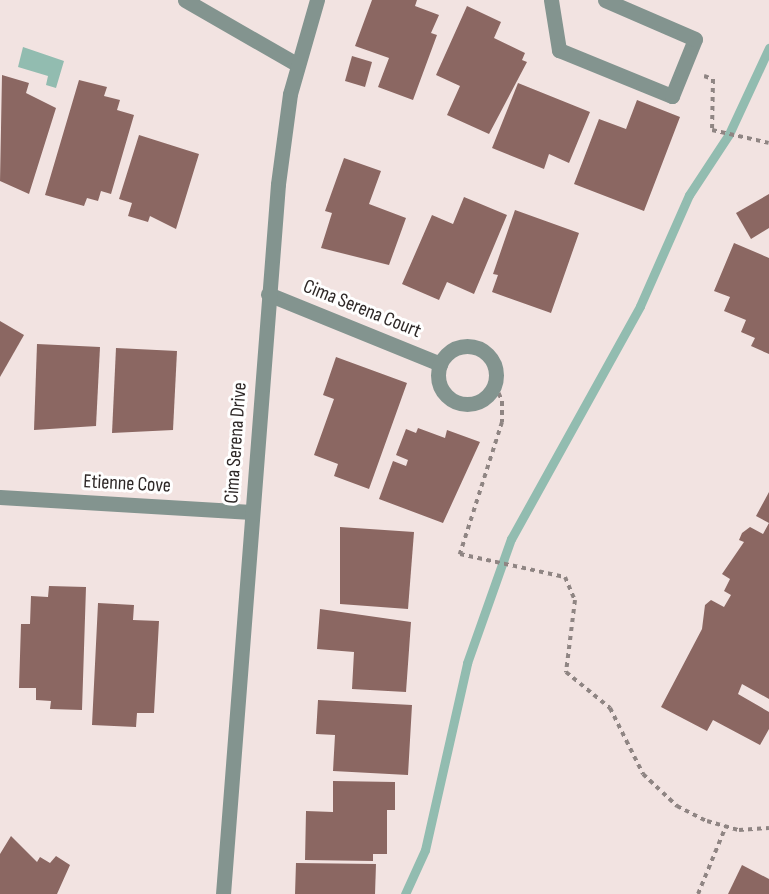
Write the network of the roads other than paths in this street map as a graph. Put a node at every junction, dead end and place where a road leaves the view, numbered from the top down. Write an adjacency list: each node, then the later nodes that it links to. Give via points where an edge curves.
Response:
1 (185, 0): 5 (street)
2 (317, 0): 5 (street, Cima Serena Drive)
3 (550, 0): 4 (street, via 559,50 672,96 695,39)
4 (605, 0)
5 (298, 65): 6 (street, Cima Serena Drive, via 278,184)
6 (268, 294): 7 (street, Cima Serena Court); 9 (street, Cima Serena Drive)
7 (440, 363): 7 (street, via 439,384 452,400 472,404 495,385 495,365 473,346 453,349)
8 (0, 497): 9 (street, Etienne Cove)
9 (252, 512): 10 (street, Cima Serena Drive)
10 (223, 894)

